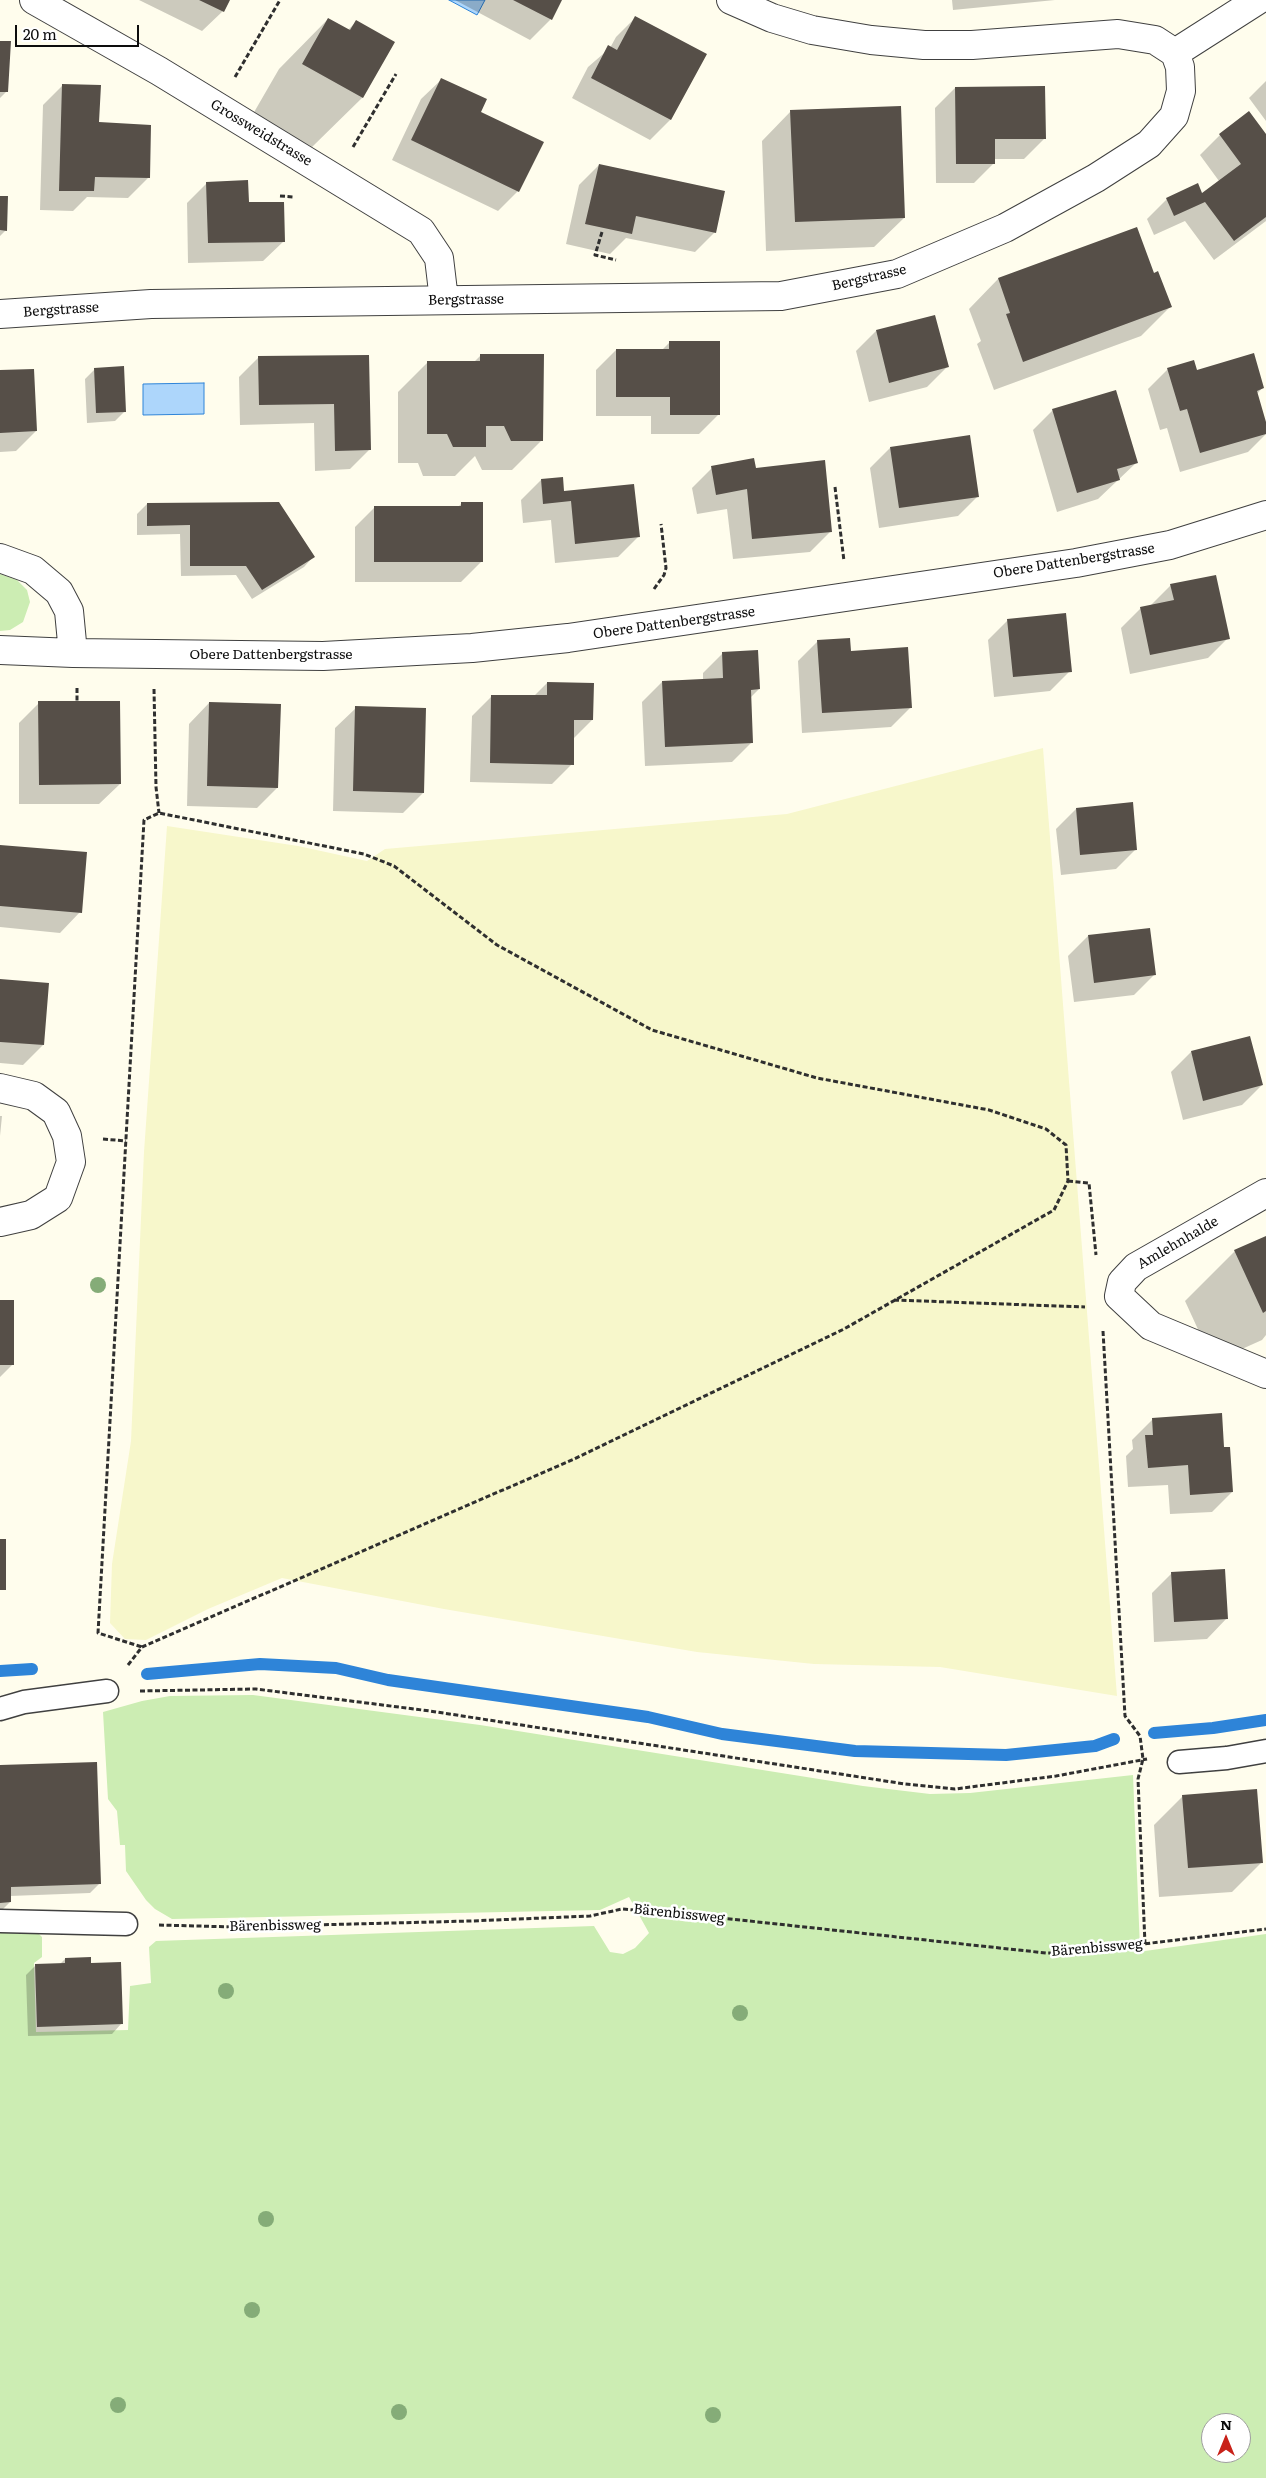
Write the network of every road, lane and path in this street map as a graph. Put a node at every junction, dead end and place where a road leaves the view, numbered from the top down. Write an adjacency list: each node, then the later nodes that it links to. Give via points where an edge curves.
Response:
1 (34, 0): 11 (street, Grossweidstrasse, via 421,231 439,258)
2 (280, 0): 7 (path)
3 (731, 0): 5 (street, via 772,18 812,30 871,40 963,45 1118,34 1155,40)
4 (1258, 0): 5 (street)
5 (1175, 53): 11 (street, Bergstrasse, via 1180,67 1181,91 1174,116 1149,144 1096,178 1005,228 897,274 780,296)
6 (396, 74): 8 (path)
7 (232, 81)
8 (349, 155)
9 (602, 232): 10 (path, via 595,256)
10 (620, 261)
11 (444, 300): 12 (street, Bergstrasse, via 152,304)
12 (0, 314)
13 (835, 487): 17 (path, via 845,553 844,564)
14 (1266, 515): 20 (street, Obere Dattenbergstrasse, via 1170,545 1076,563 597,635 472,648 324,656)
15 (661, 524): 18 (path, via 666,568)
16 (0, 558): 20 (street, via 33,570 59,592 68,611)
17 (840, 567)
18 (649, 592)
19 (0, 650): 20 (street)
20 (73, 653)
21 (154, 686): 22 (path)
22 (159, 813): 24 (path, via 364,854 394,866 497,946 652,1030 817,1078 989,1110 1046,1129 1066,1145); 32 (path, via 144,820 98,1633)
23 (0, 1088): 26 (street, via 34,1096 56,1112 67,1136 71,1162 58,1198 31,1215)
24 (1068, 1181): 27 (path, via 1089,1183); 28 (path, via 1054,1210)
25 (1266, 1193): 31 (street, Amlehnhalde, via 1136,1267 1122,1282 1119,1296 1151,1326)
26 (0, 1222)
27 (1097, 1260)
28 (894, 1300): 29 (path); 32 (path, via 844,1329 574,1459)
29 (1092, 1308)
30 (1103, 1328): 36 (path, via 1124,1716 1140,1736)
31 (1266, 1374)
32 (142, 1647): 33 (path)
33 (107, 1691): 34 (lane, via 24,1702); 36 (path, via 266,1690 430,1711 955,1789 1056,1776)
34 (0, 1709)
35 (1266, 1751): 37 (lane)
36 (1143, 1759): 37 (path); 41 (path, via 1138,1779)
37 (1179, 1762)
38 (0, 1922): 39 (lane)
39 (126, 1924): 41 (path, Bärenbissweg, via 235,1927 590,1916 622,1909 1046,1952)
40 (1266, 1929): 41 (path, Bärenbissweg)
41 (1145, 1944)

